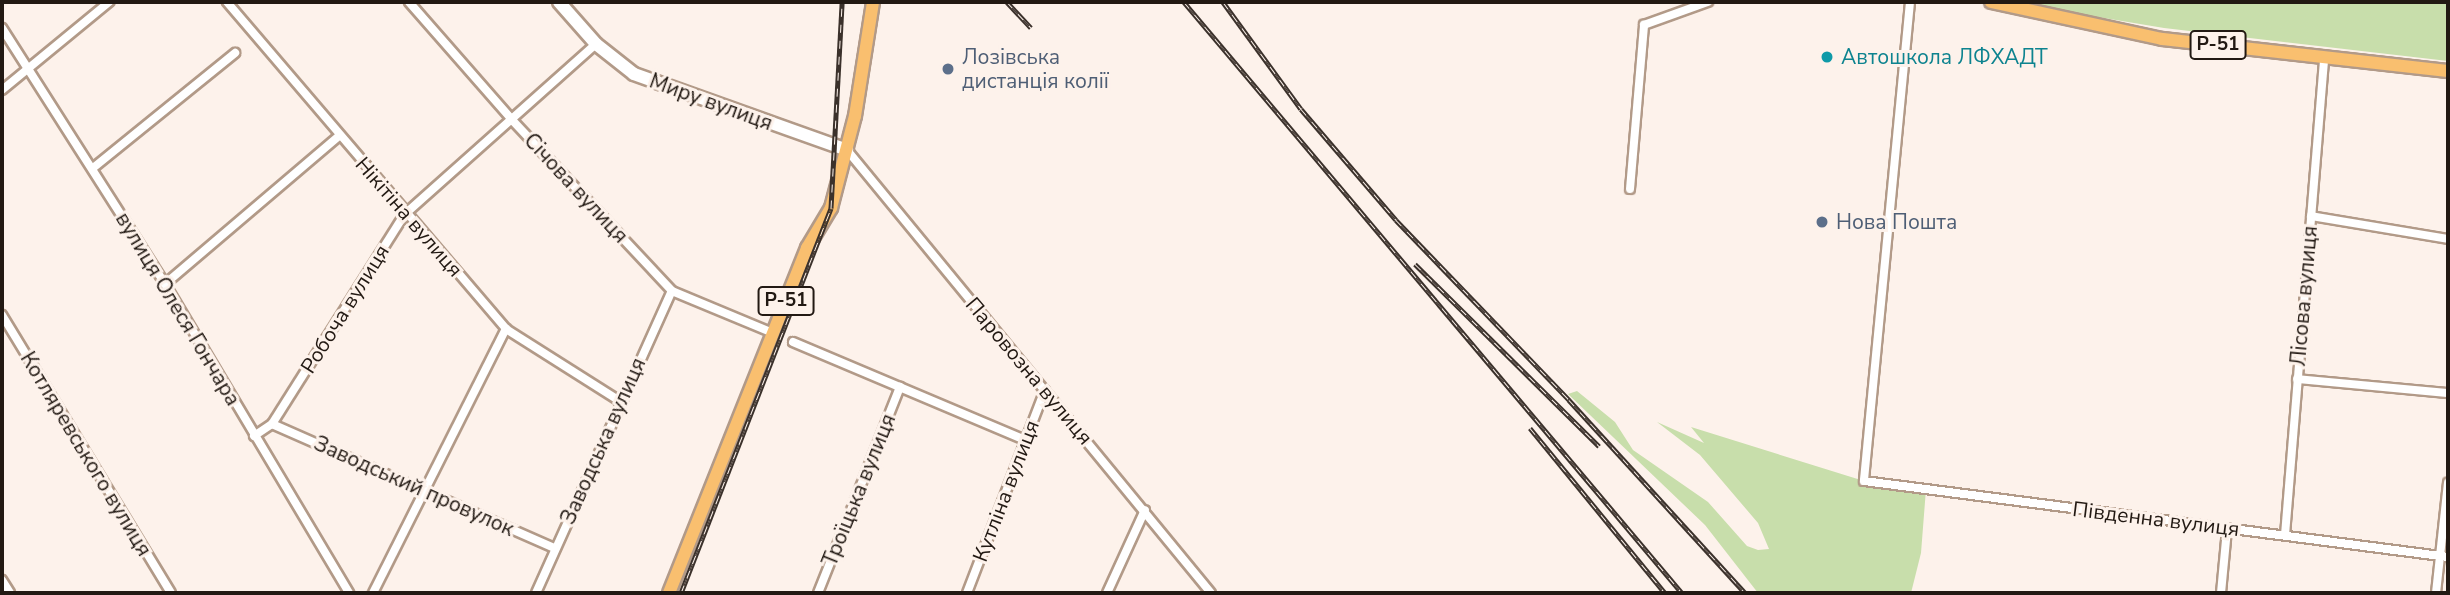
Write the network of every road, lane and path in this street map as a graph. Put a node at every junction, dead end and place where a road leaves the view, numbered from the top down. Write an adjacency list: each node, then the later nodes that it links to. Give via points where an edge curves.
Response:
1 (109, 2): 13 (street)
2 (227, 2): 17 (street, Нікітіна вулиця)
3 (409, 2): 16 (street, Січова вулиця)
4 (559, 2): 10 (main road, Миру вулиця)
5 (873, 2): 18 (main road, Р-51)
6 (1709, 2): 20 (street, via 1644,25)
7 (1910, 2): 41 (street, Південна вулиця, via 1864,481)
8 (1991, 2): 12 (main road, Р-51, via 2162,39)
9 (2, 28): 13 (street, вулиця Олеся Гончара)
10 (596, 44): 16 (street, Робоча вулиця); 18 (main road, Миру вулиця, via 634,74 667,89)
11 (235, 53): 19 (street)
12 (2324, 57): 14 (main road, Р-51); 22 (street, Лісова вулиця)
13 (28, 69): 15 (street); 19 (street, вулиця Олеся Гончара)
14 (2448, 71)
15 (2, 90)
16 (513, 121): 21 (street, Робоча вулиця); 25 (street, Січова вулиця)
17 (339, 136): 21 (street, Нікітіна вулиця); 24 (street)
18 (847, 150): 28 (main road, Р-51, via 831,208 807,248); 32 (street, Паровозна вулиця)
19 (93, 169): 24 (street, вулиця Олеся Гончара)
20 (1630, 189)
21 (405, 214): 27 (street, Нікітіна вулиця); 35 (street, Робоча вулиця)
22 (2311, 216): 23 (street); 30 (street, Лісова вулиця)
23 (2448, 239)
24 (165, 284): 36 (street, вулиця Олеся Гончара)
25 (672, 291): 28 (street, Січова вулиця); 34 (street, Заводська вулиця)
26 (2, 315): 47 (street, Котляревського вулиця)
27 (506, 329): 34 (street, Нікітіна вулиця); 39 (street)
28 (773, 333): 51 (main road, Р-51)
29 (793, 342): 31 (street)
30 (2297, 379): 33 (street); 42 (street, Лісова вулиця)
31 (900, 387): 37 (street); 52 (street, Троїцька вулиця)
32 (1045, 390): 37 (street, Кутліна вулиця); 40 (street, Паровозна вулиця)
33 (2448, 393)
34 (620, 401): 43 (street, Заводська вулиця)
35 (272, 424): 36 (street, Робоча вулиця); 39 (street, Заводський провулок)
36 (254, 436): 48 (street, вулиця Олеся Гончара)
37 (1025, 440): 53 (street, Кутліна вулиця)
38 (2448, 483): 44 (street)
39 (423, 489): 43 (street, Заводський провулок); 49 (street)
40 (1145, 510): 54 (street); 55 (street, Паровозна вулиця)
41 (2227, 529): 42 (street, Південна вулиця); 56 (street)
42 (2285, 535): 44 (street, Південна вулиця)
43 (554, 548): 50 (street, Заводська вулиця)
44 (2444, 556): 57 (street)
45 (2, 580): 46 (street)
46 (10, 593)
47 (171, 593)
48 (349, 593)
49 (373, 593)
50 (536, 593)
51 (669, 593)
52 (818, 593)
53 (967, 593)
54 (1107, 593)
55 (1211, 593)
56 (2221, 593)
57 (2436, 593)

